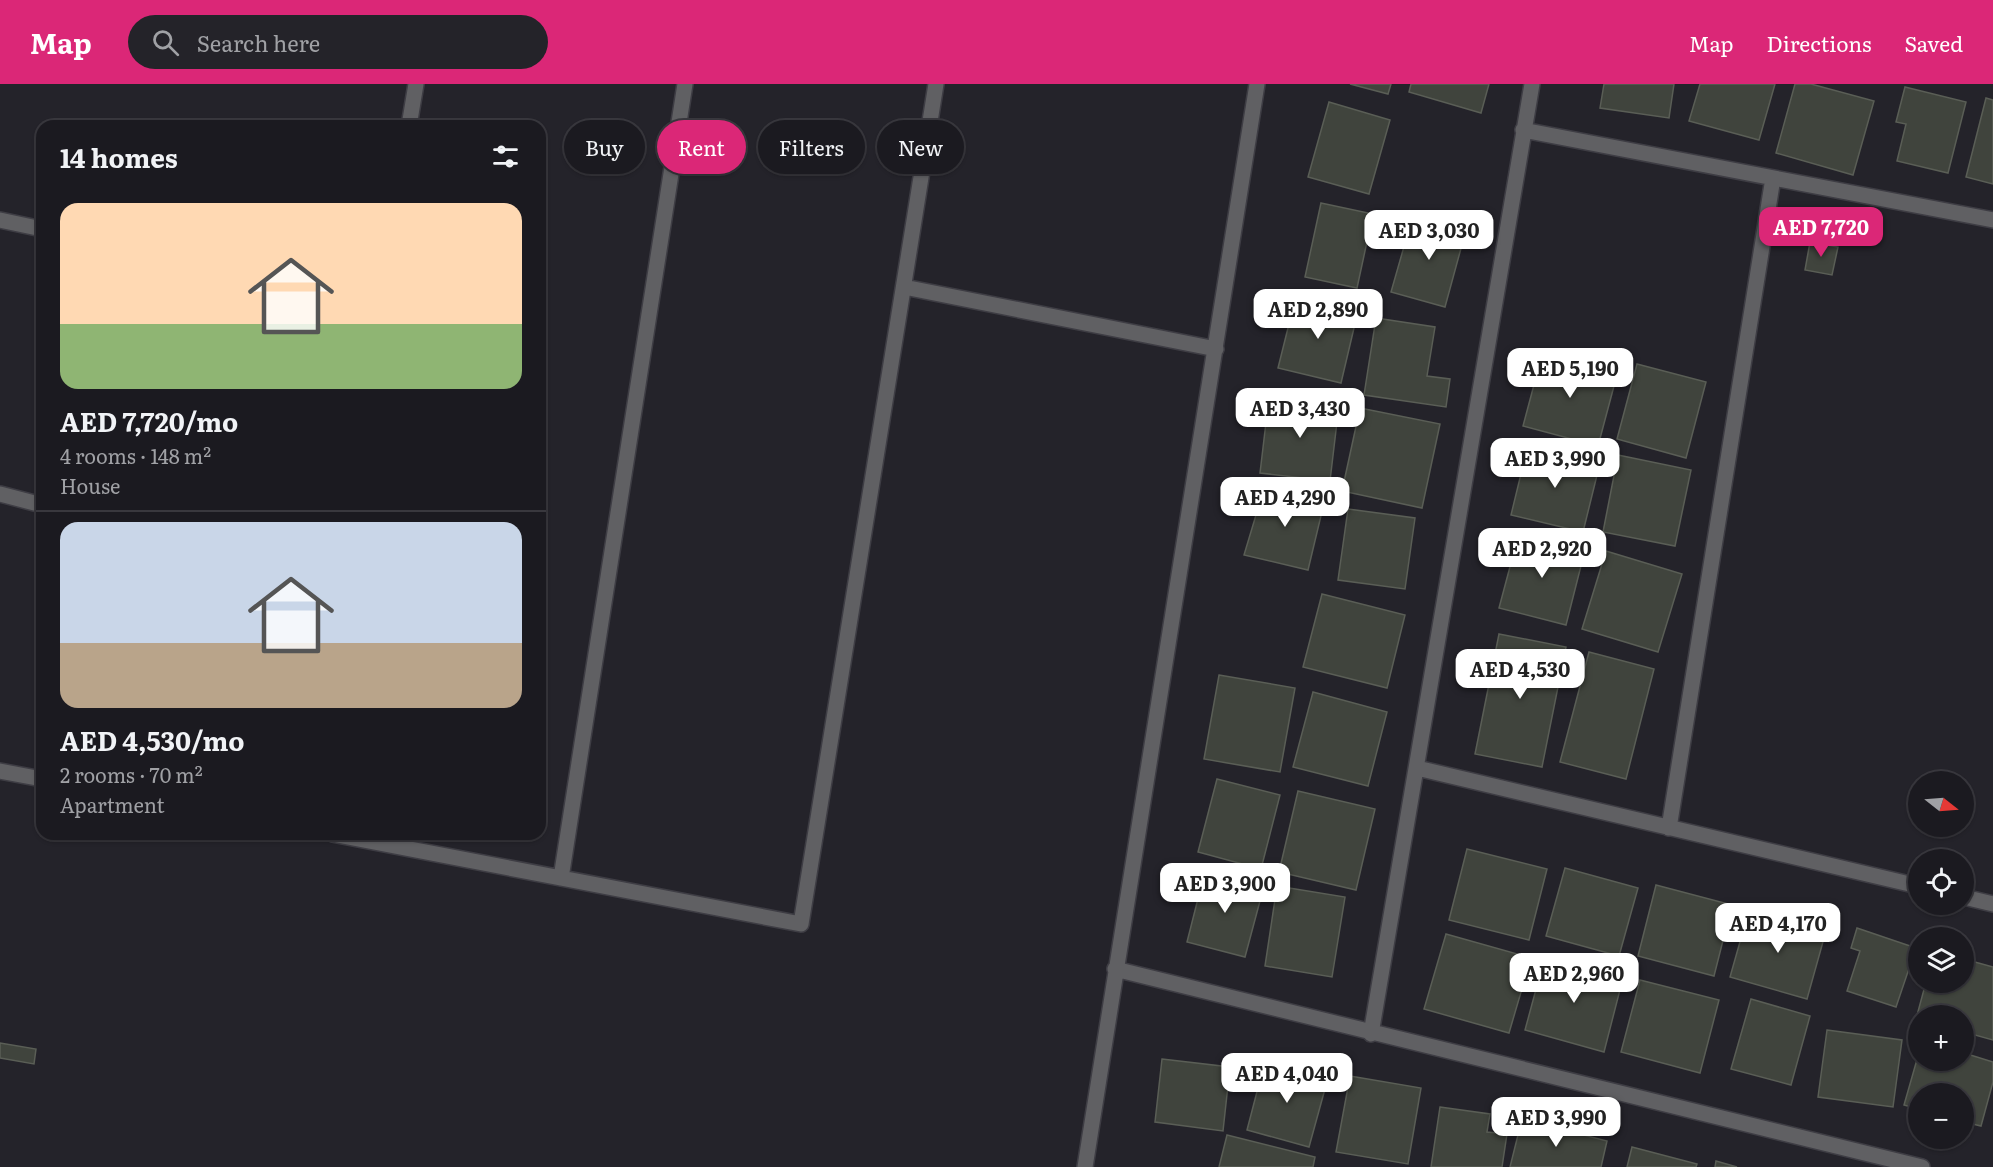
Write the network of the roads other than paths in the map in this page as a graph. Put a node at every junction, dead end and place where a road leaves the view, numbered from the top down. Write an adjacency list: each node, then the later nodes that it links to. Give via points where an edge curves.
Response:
1 (416, 84): 6 (street)
2 (685, 84): 21 (street)
3 (936, 84): 12 (street)
4 (1257, 84): 13 (street)
5 (1532, 84): 7 (street)
6 (410, 120)
7 (1523, 130): 8 (street); 16 (street)
8 (1773, 178): 10 (street); 19 (street)
9 (0, 220): 11 (street)
10 (1993, 220)
11 (36, 228)
12 (904, 287): 13 (street); 21 (street, via 801,924)
13 (1216, 349): 25 (street)
14 (0, 494): 15 (street)
15 (36, 503)
16 (1417, 768): 19 (street); 26 (street)
17 (0, 771): 18 (street)
18 (36, 777)
19 (1669, 828): 22 (street)
20 (363, 840): 21 (street)
21 (561, 878)
22 (1908, 884)
23 (1974, 899): 24 (street)
24 (1993, 903)
25 (1115, 969): 26 (street); 27 (street)
26 (1371, 1034): 28 (street)
27 (1085, 1167)
28 (1922, 1167)

